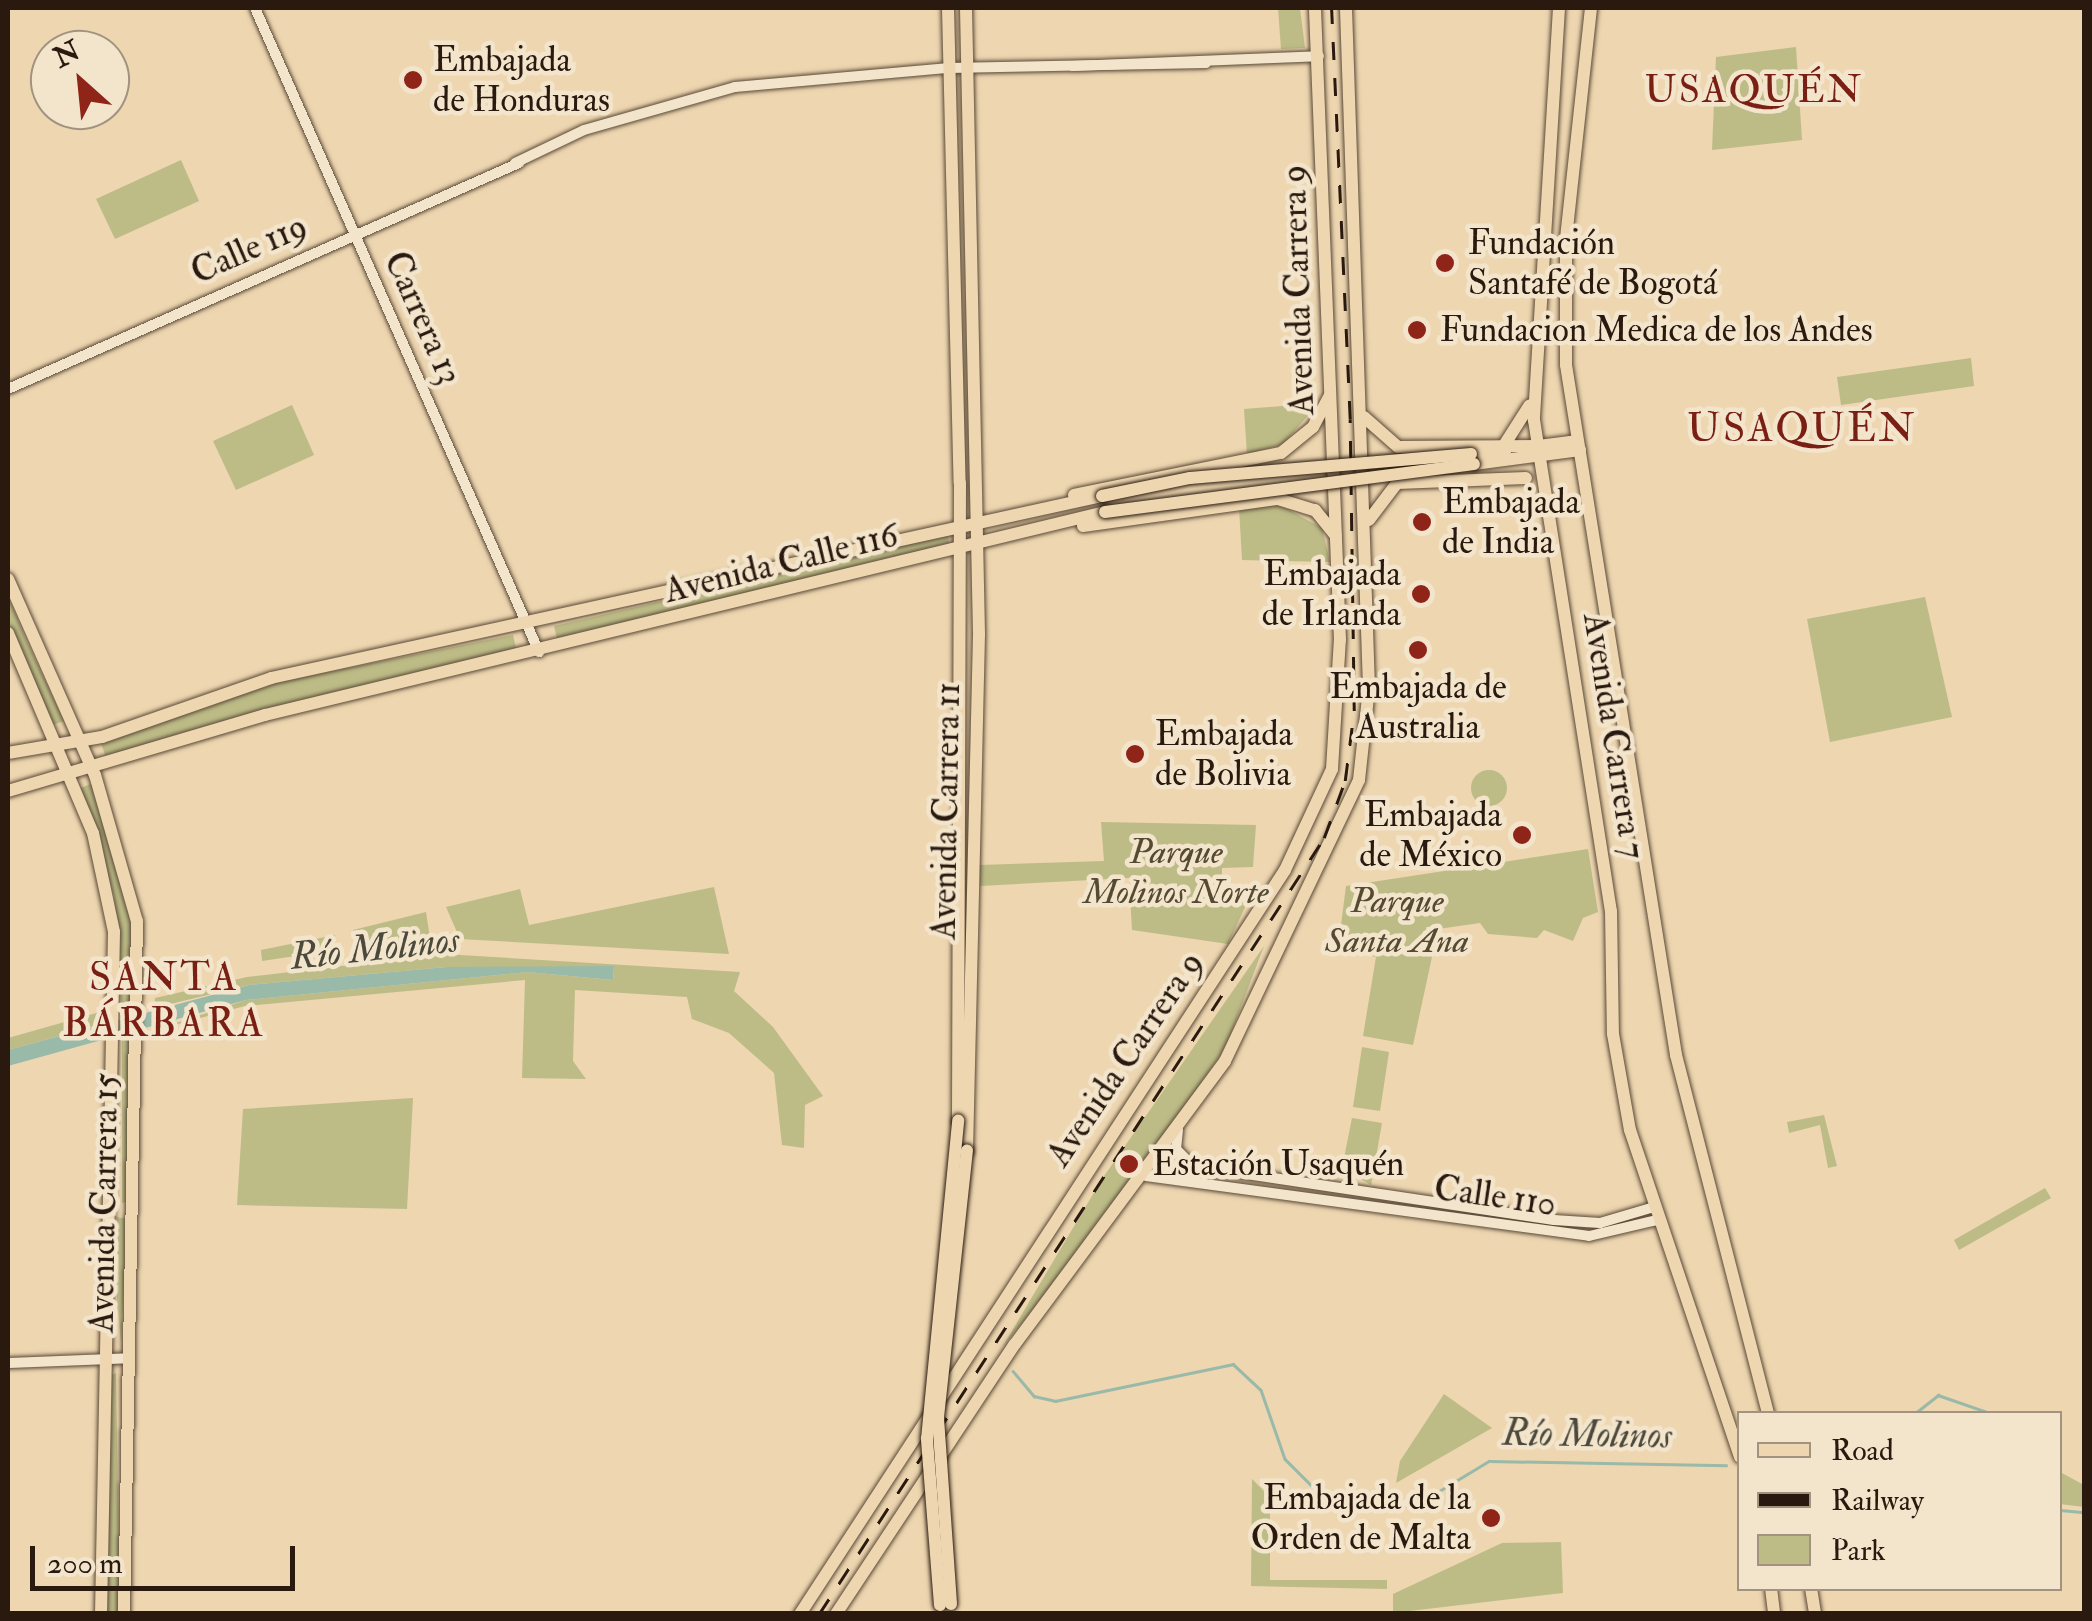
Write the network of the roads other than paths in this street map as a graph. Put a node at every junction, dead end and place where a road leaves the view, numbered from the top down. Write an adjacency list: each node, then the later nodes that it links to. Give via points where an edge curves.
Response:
1 (255, 8): 11 (street, Carrera 13)
2 (948, 8): 9 (main road, Avenida Carrera 11)
3 (966, 8): 10 (main road, Avenida Carrera 11)
4 (1314, 8): 8 (main road, Avenida Carrera 9)
5 (1346, 8): 15 (main road, Avenida Carrera 9)
6 (1559, 8): 12 (main road, Avenida Carrera 7)
7 (1591, 8): 16 (main road, Avenida Carrera 7, via 1563,304)
8 (1319, 60): 10 (street, Calle 119); 13 (main road, Avenida Carrera 9)
9 (948, 68): 10 (street, Calle 119); 11 (street, Calle 119, via 742,87 685,102 592,130); 24 (main road, Avenida Carrera 11)
10 (967, 68): 23 (main road, Avenida Carrera 11)
11 (355, 232): 14 (street, Calle 119); 31 (street, Carrera 13)
12 (1534, 374): 17 (main road, via 1525,421); 18 (main road, Avenida Carrera 7)
13 (1334, 383): 22 (main road, via 1314,427 1281,453 1142,476); 27 (main road, Avenida Carrera 9)
14 (8, 388)
15 (1362, 414): 17 (main road, via 1398,447); 26 (main road, Avenida Carrera 9)
16 (1579, 446): 18 (main road, Avenida Calle 116); 49 (main road, Avenida Carrera 7, via 1674,1048)
17 (1497, 450): 18 (main road); 18 (main road, Avenida Calle 116); 19 (main road, Avenida Calle 116); 20 (main road)
18 (1539, 451): 21 (main road, Avenida Carrera 7)
19 (1473, 459): 22 (main road, Avenida Calle 116, bridge, via 1190,478); 25 (main road, Avenida Calle 116, bridge, via 1105,512)
20 (1526, 478): 21 (main road); 26 (main road, via 1397,483 1375,502)
21 (1546, 496): 45 (main road, Avenida Carrera 7, via 1611,911 1613,1034)
22 (1025, 514): 23 (main road, Avenida Calle 116)
23 (978, 524): 24 (main road, Avenida Calle 116); 28 (main road, Avenida Carrera 11)
24 (960, 528): 29 (main road, Avenida Carrera 11); 31 (main road, Avenida Calle 116)
25 (1025, 532): 27 (main road, via 1278,499 1315,510); 28 (main road, Avenida Calle 116)
26 (1366, 532): 41 (main road, Avenida Carrera 9, via 1369,688 1359,780 1330,851 1266,960 1230,1051)
27 (1337, 538): 50 (main road, Avenida Carrera 9, via 1339,732 1304,840)
28 (978, 544): 29 (main road, Avenida Calle 116); 52 (main road, Avenida Carrera 11, bridge, via 967,1151 938,1417)
29 (959, 549): 33 (main road, Avenida Calle 116); 40 (main road, Avenida Carrera 11)
30 (8, 578): 34 (main road, Avenida Carrera 15)
31 (530, 626): 33 (street, Carrera 13); 34 (main road, Avenida Calle 116, via 271,678)
32 (8, 633): 35 (main road, Avenida Carrera 15)
33 (538, 652): 37 (main road, Avenida Calle 116, via 196,733)
34 (80, 742): 35 (main road, Avenida Calle 116); 37 (main road, Avenida Carrera 15)
35 (56, 746): 36 (main road, Avenida Calle 116); 38 (main road, Avenida Carrera 15)
36 (8, 752)
37 (92, 768): 38 (main road, Avenida Calle 116); 43 (main road, Avenida Carrera 15, via 134,904)
38 (70, 777): 39 (main road, Avenida Calle 116); 42 (main road, Avenida Carrera 15, via 103,870 116,1008)
39 (8, 791)
40 (958, 1049): 50 (main road); 52 (main road, Avenida Carrera 11, bridge, via 958,1120 927,1439)
41 (1178, 1130): 44 (main road, Avenida Carrera 9); 45 (street, Calle 110, via 1176,1148 1192,1166 1554,1220)
42 (112, 1162): 43 (main road, via 122,1214); 46 (main road, Avenida Carrera 15)
43 (135, 1163): 47 (main road, Avenida Carrera 15)
44 (1146, 1176): 45 (street, Calle 110, via 1589,1236); 56 (main road, Avenida Carrera 9, via 1015,1344)
45 (1656, 1214): 51 (main road, Avenida Carrera 7)
46 (108, 1358): 47 (street); 48 (street); 53 (main road, Avenida Carrera 15)
47 (130, 1358): 54 (main road, Avenida Carrera 15)
48 (8, 1363)
49 (1767, 1411)
50 (917, 1442): 55 (main road, Avenida Carrera 9)
51 (1737, 1448)
52 (946, 1609)
53 (101, 1614)
54 (124, 1614)
55 (800, 1614)
56 (836, 1614)

